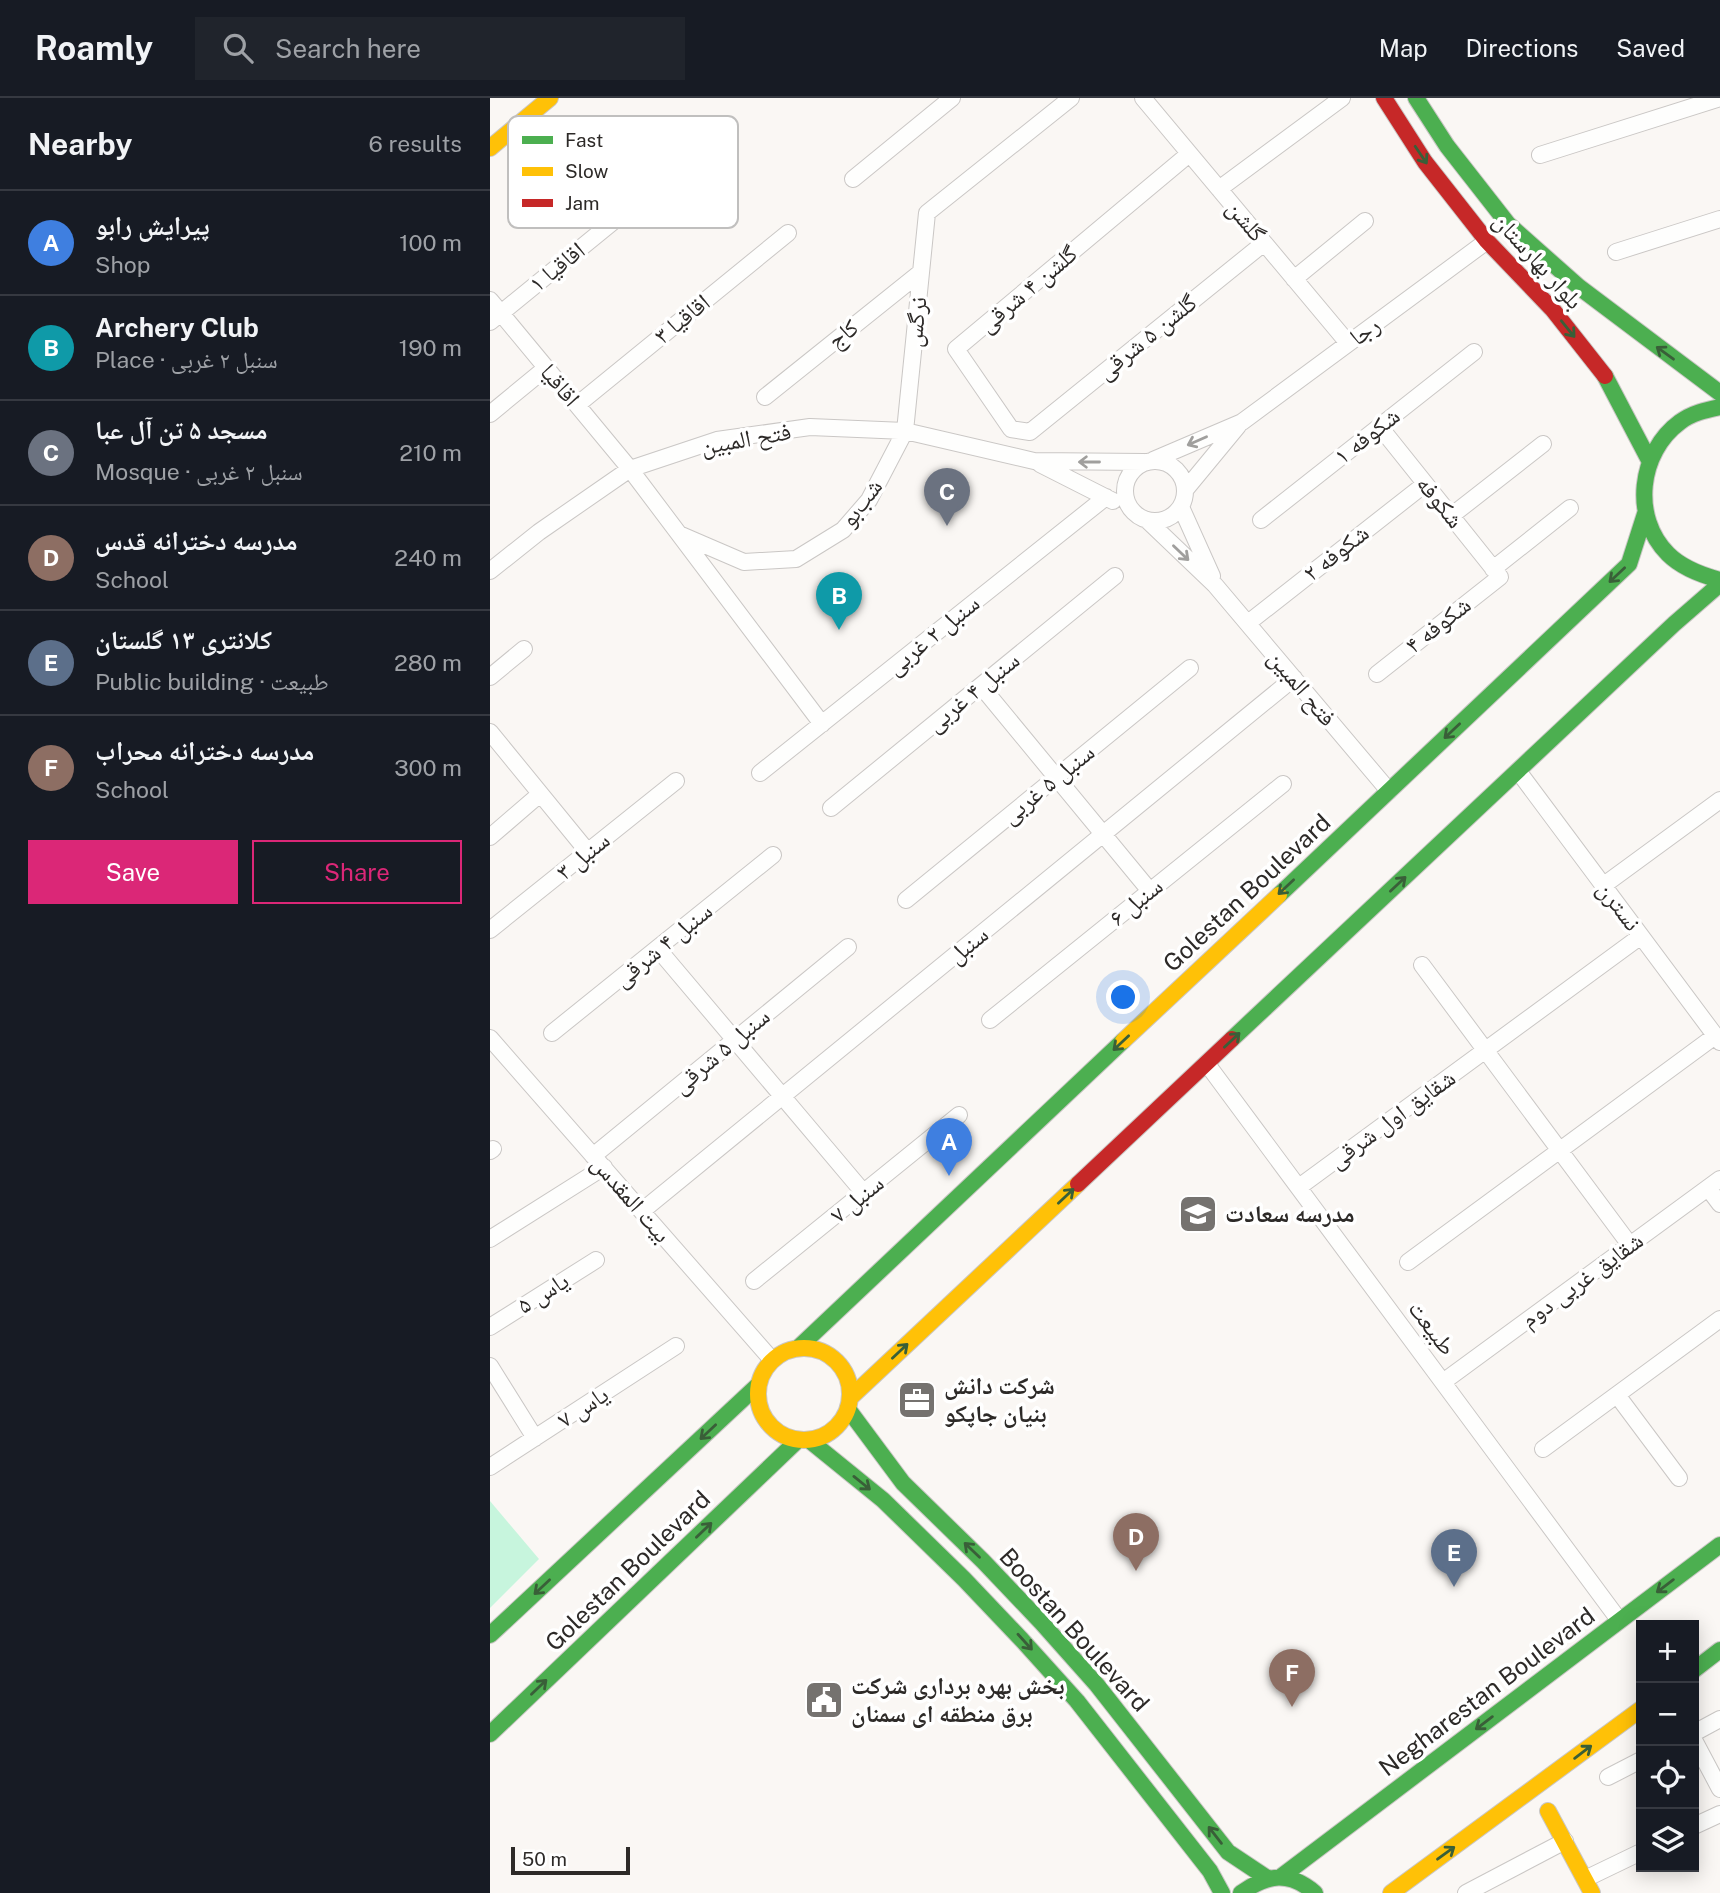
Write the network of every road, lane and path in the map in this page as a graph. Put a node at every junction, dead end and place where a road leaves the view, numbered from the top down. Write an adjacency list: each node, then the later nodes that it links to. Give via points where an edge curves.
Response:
1 (550, 98): 9 (main road)
2 (952, 98): 14 (street)
3 (1071, 98): 23 (street, نرگس, via 928,214)
4 (1143, 98): 12 (street, گلشن)
5 (1342, 98): 15 (street)
6 (1384, 98): 20 (main road, بلوار بهارستان, one-way to 20, via 1425,162)
7 (1416, 98): 29 (main road, بلوار بهارستان, one-way to 7, via 1579,287 1508,223)
8 (1720, 98): 13 (street)
9 (528, 116)
10 (508, 133): 11 (main road)
11 (490, 148)
12 (1189, 154): 15 (street, گلشن); 37 (street, گلشن ۴ شرقی, via 956,349 1011,429)
13 (1540, 155)
14 (853, 179)
15 (1219, 189): 21 (street, گلشن)
16 (1720, 219): 22 (street)
17 (1365, 221): 24 (street)
18 (601, 228): 25 (street, اقاقیا ۱)
19 (788, 233): 31 (street, اقاقیا ۳)
20 (1488, 241): 26 (street, رجا); 39 (main road, بلوار بهارستان, one-way to 39, via 1602,371)
21 (1264, 243): 24 (street, گلشن); 37 (street, گلشن ۵ شرقی)
22 (1616, 252)
23 (922, 272): 30 (street, کاج); 36 (street, نرگس)
24 (1294, 279): 26 (street, گلشن)
25 (494, 312): 28 (street, اقاقیا)
26 (1348, 343): 34 (street, رجا)
27 (1474, 352): 35 (street, شکوفه ۱)
28 (546, 368): 31 (street, اقاقیا); 33 (street)
29 (1720, 393)
30 (765, 397)
31 (577, 405): 42 (street, اقاقیا)
32 (1720, 407): 39 (main road, via 1684,418 1663,436)
33 (490, 414)
34 (1242, 422): 41 (street, one-way to 41); 44 (street)
35 (1380, 427): 43 (street, شکوفه); 52 (street, شکوفه ۱)
36 (905, 431): 40 (street, فتح المبین); 42 (street, فتح المبین, via 810,428 718,440); 53 (street, شب‌بو, via 869,500 844,530 796,559 744,562)
37 (1030, 432)
38 (1543, 444): 50 (street)
39 (1649, 460): 49 (main road, via 1643,486)
40 (1034, 461): 41 (street, one-way to 40); 45 (street)
41 (1149, 461): 44 (street, via 1172,465); 48 (street, via 1136,467 1125,483)
42 (630, 469): 53 (street, اقاقیا); 54 (street, فتح المبین)
43 (1425, 484): 50 (street, شکوفه); 59 (street, شکوفه ۲)
44 (1186, 489): 46 (street)
45 (1106, 498): 48 (street); 66 (street, سنبل ۲ غربی)
46 (1181, 507): 51 (street, via 1166,519); 58 (street)
47 (1570, 508): 55 (street, شکوفه ۴)
48 (1131, 510): 51 (street)
49 (1645, 514): 57 (main road, via 1656,539 1674,560); 73 (main road, Golestan Boulevard, one-way to 73, via 1629,564)
50 (1451, 516): 55 (street, شکوفه)
51 (1147, 520): 58 (street, one-way to 58)
52 (1261, 520)
53 (679, 534): 66 (street, اقاقیا)
54 (490, 572)
55 (1496, 573): 62 (street, شکوفه ۴)
56 (1115, 576): 65 (street, سنبل ۴ غربی)
57 (1720, 582): 68 (main road)
58 (1215, 585): 59 (street, فتح المبین)
59 (1248, 623): 64 (street, فتح المبین)
60 (524, 649): 63 (street)
61 (1190, 668): 70 (street, سنبل ۵ غربی)
62 (1377, 674)
63 (490, 677)
64 (1294, 678): 73 (street, فتح المبین); 77 (street, سنبل)
65 (981, 686): 70 (street); 76 (street, سنبل ۴ غربی)
66 (822, 724): 69 (street, سنبل ۲ غربی)
67 (490, 732): 74 (street)
68 (1518, 771): 81 (street, نسترن); 95 (main road, one-way to 68)
69 (760, 773)
70 (1056, 777): 77 (street); 83 (street, سنبل ۵ غربی)
71 (676, 781): 79 (street, سنبل ۳)
72 (1283, 784): 82 (street, سنبل ۶)
73 (1389, 791): 113 (main road, Golestan Boulevard, one-way to 113)
74 (540, 794): 78 (street); 79 (street)
75 (1720, 800): 81 (street)
76 (831, 808)
77 (1103, 834): 82 (street); 96 (street, سنبل)
78 (490, 836)
79 (588, 852): 84 (street, سنبل ۳)
80 (773, 855): 87 (street, سنبل ۴ شرقی)
81 (1604, 886): 85 (street, نسترن)
82 (1150, 891): 89 (street, سنبل ۶)
83 (906, 900)
84 (490, 930)
85 (1641, 936): 93 (street, نسترن); 94 (street, شقایق اول شرقی)
86 (848, 947): 92 (street, سنبل ۵ شرقی)
87 (658, 949): 90 (street, سنبل ۴ شرقی); 92 (street)
88 (1422, 965): 94 (street)
89 (990, 1020)
90 (552, 1033)
91 (490, 1038): 99 (street, بیت المقدس)
92 (735, 1039): 96 (street); 99 (street, سنبل ۵ شرقی)
93 (1718, 1039): 98 (street)
94 (1485, 1051): 98 (street); 101 (street, شقایق اول شرقی)
95 (1207, 1064): 101 (street, طبیعت); 119 (main road, one-way to 95)
96 (783, 1096): 102 (street); 104 (street, سنبل)
97 (959, 1115): 102 (street, سنبل ۷)
98 (1559, 1151): 106 (street); 108 (street)
99 (598, 1162): 104 (street, بیت المقدس); 105 (street, سنبل ۵ شرقی)
100 (1714, 1183): 103 (street); 106 (street, شقایق غربی دوم)
101 (1299, 1188): 116 (street, طبیعت)
102 (864, 1193): 109 (street, سنبل ۷)
103 (1720, 1205)
104 (642, 1212): 114 (street, بیت المقدس)
105 (490, 1239)
106 (1630, 1245): 116 (street, شقایق غربی دوم)
107 (596, 1260): 111 (street, یاس ۵)
108 (1408, 1262)
109 (754, 1281)
110 (1720, 1319): 118 (street)
111 (490, 1326)
112 (676, 1346): 120 (street, یاس ۷)
113 (798, 1348): 114 (main road); 119 (main road, via 815,1349 841,1367 848,1382)
114 (772, 1360): 117 (main road)
115 (490, 1366): 120 (street)
116 (1443, 1382): 126 (street, طبیعت)
117 (758, 1385): 121 (main road, via 757,1400 771,1427 783,1436); 127 (main road, Golestan Boulevard, one-way to 127)
118 (1617, 1395): 122 (street); 124 (street)
119 (849, 1404): 121 (main road, via 833,1430); 143 (main road, Boostan Boulevard, one-way to 119, via 1228,1852 1097,1685 903,1483)
120 (535, 1438): 123 (street, یاس ۷)
121 (804, 1440): 133 (main road, Golestan Boulevard, one-way to 121); 145 (main road, Boostan Boulevard, one-way to 145, via 883,1500 1022,1640 1077,1701 1210,1871)
122 (1543, 1449)
123 (490, 1467)
124 (1679, 1478)
125 (1720, 1545): 126 (main road, Negharestan Boulevard, one-way to 126)
126 (1619, 1620): 143 (main road, Negharestan Boulevard, one-way to 143)
127 (490, 1635)
128 (1720, 1650): 129 (main road)
129 (1699, 1666)
130 (1636, 1713): 148 (main road, one-way to 130)
131 (1720, 1719): 132 (street)
132 (1699, 1730)
133 (490, 1734)
134 (1697, 1746): 137 (street)
135 (1636, 1763): 136 (street)
136 (1608, 1777)
137 (1720, 1789)
138 (1548, 1811): 141 (main road)
139 (1720, 1814): 140 (street)
140 (1699, 1824)
141 (1565, 1841): 144 (main road); 149 (street)
142 (1636, 1855): 144 (street)
143 (1274, 1877): 146 (main road, Negharestan Boulevard); 147 (main road, Boostan Boulevard, via 1296,1880)
144 (1588, 1886)
145 (1222, 1893)
146 (1241, 1893)
147 (1315, 1893)
148 (1391, 1893)
149 (1466, 1893)

